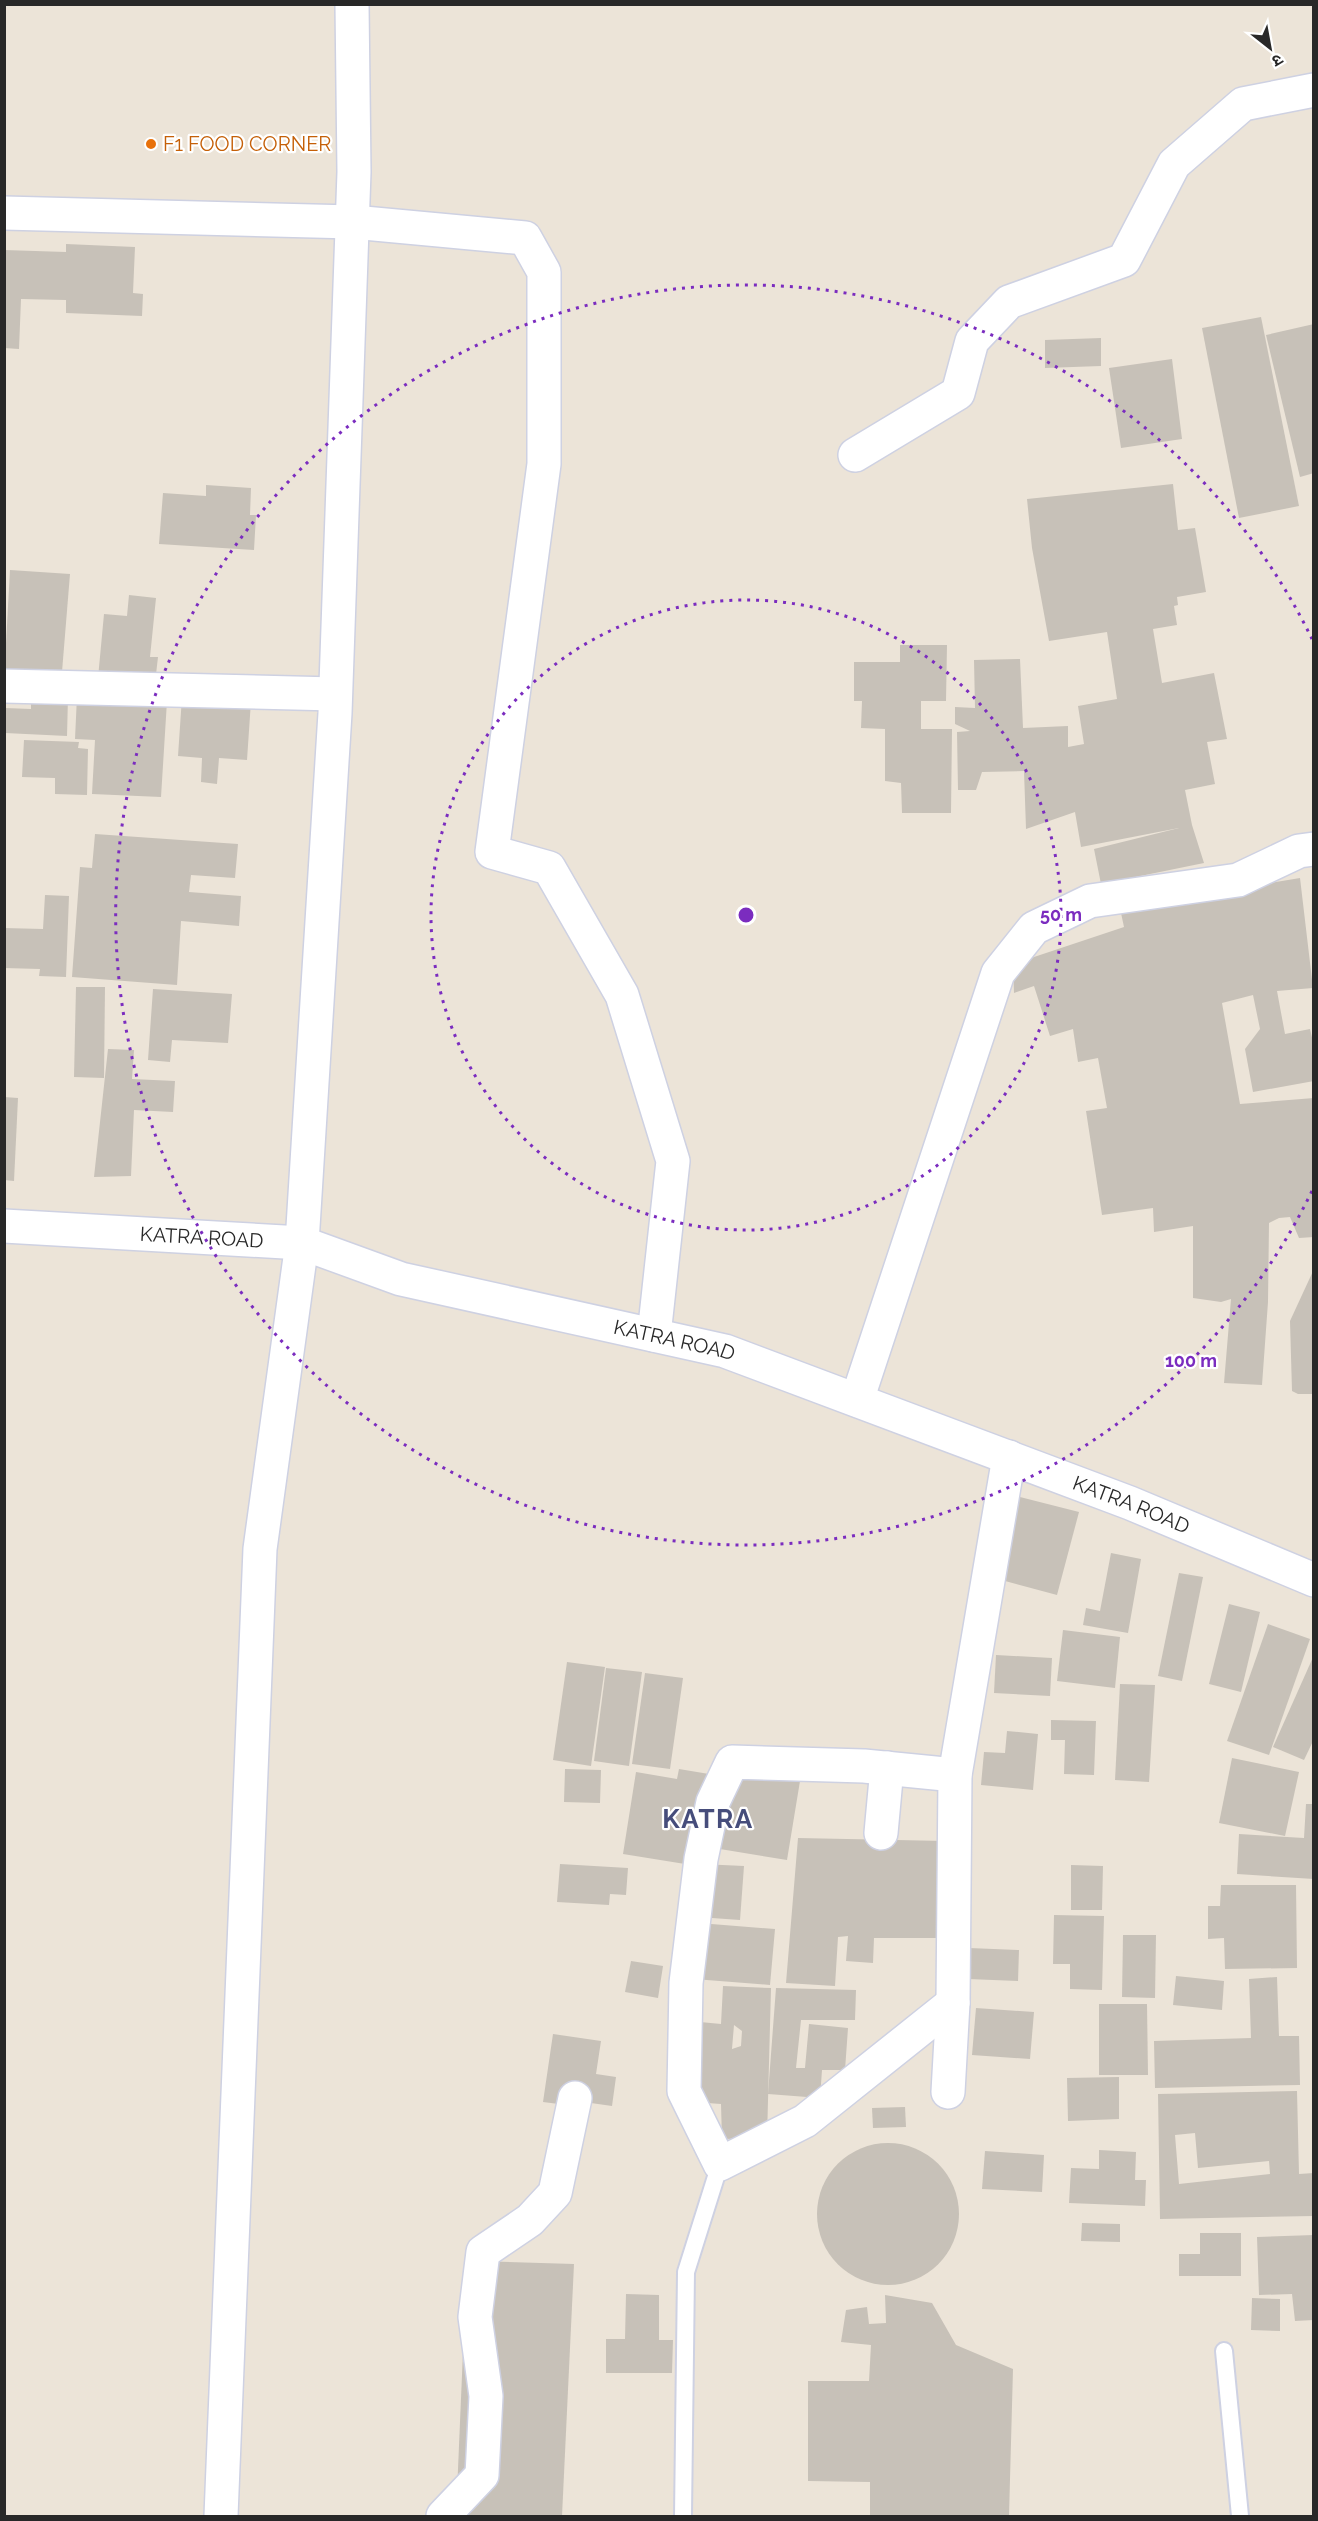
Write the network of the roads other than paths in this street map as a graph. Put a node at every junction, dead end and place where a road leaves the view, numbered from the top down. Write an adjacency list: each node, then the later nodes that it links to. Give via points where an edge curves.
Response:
1 (352, 4): 4 (street)
2 (1314, 90): 5 (street, via 1243,104 1174,164 1124,260 1008,302 972,341 958,393)
3 (4, 213): 4 (street)
4 (352, 222): 7 (street); 11 (street, via 525,238 544,272 544,464 492,852 549,868 622,995 673,1161)
5 (855, 455)
6 (4, 686): 7 (street)
7 (335, 693): 10 (street)
8 (1314, 849): 12 (street, via 1299,851 1238,880 1090,901 1034,928 998,973)
9 (4, 1226): 10 (street, KATRA ROAD)
10 (302, 1243): 11 (street, KATRA ROAD, via 401,1279); 23 (street, via 260,1549)
11 (654, 1335): 12 (street, KATRA ROAD, via 725,1351)
12 (857, 1400): 13 (street, KATRA ROAD)
13 (1009, 1457): 14 (street, KATRA ROAD); 16 (street)
14 (1314, 1580)
15 (887, 1768): 16 (street); 17 (street); 21 (street, via 732,1762 713,1802 701,1859 687,1983 684,2091)
16 (955, 1775): 18 (street)
17 (881, 1833)
18 (953, 2003): 19 (street); 21 (street, via 805,2121)
19 (948, 2092)
20 (575, 2098): 24 (street, via 555,2193 530,2220 483,2252 475,2317 486,2396 482,2475)
21 (720, 2164): 25 (lane, via 686,2272)
22 (1224, 2351): 26 (lane)
23 (221, 2517)
24 (443, 2517)
25 (683, 2517)
26 (1240, 2517)

